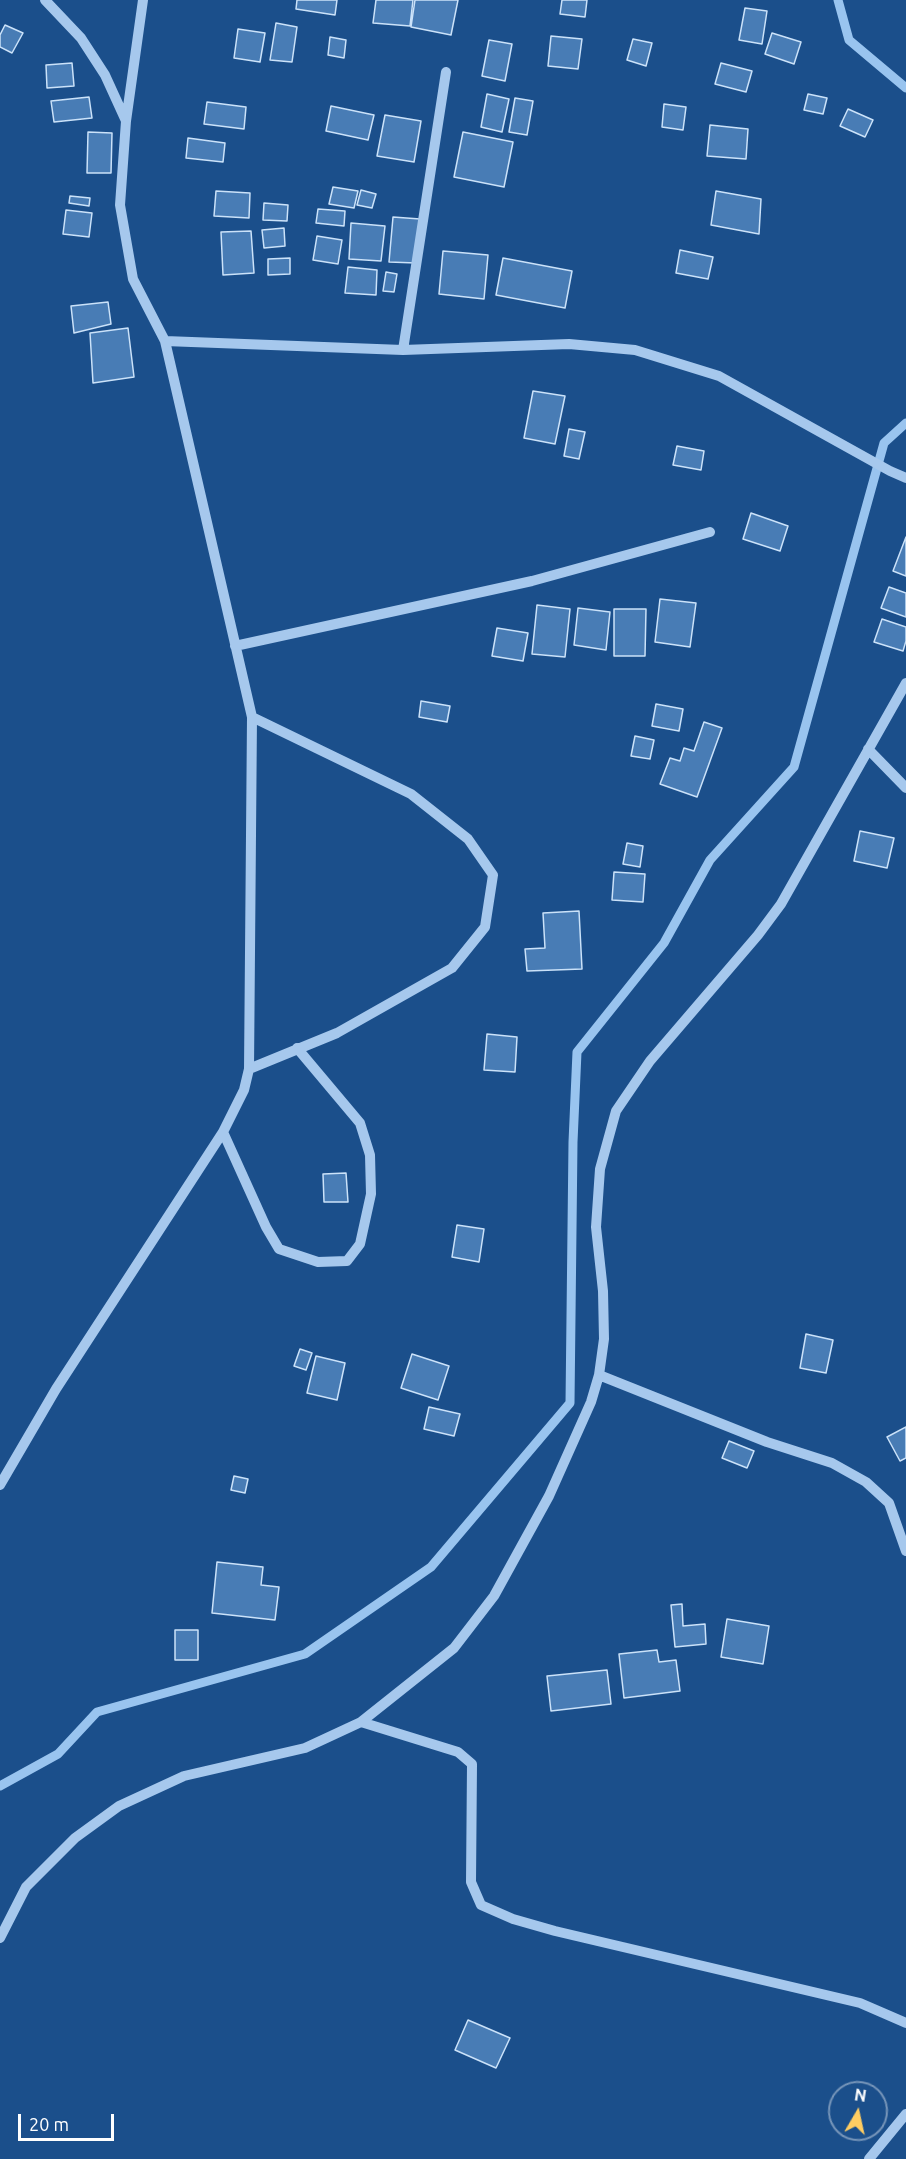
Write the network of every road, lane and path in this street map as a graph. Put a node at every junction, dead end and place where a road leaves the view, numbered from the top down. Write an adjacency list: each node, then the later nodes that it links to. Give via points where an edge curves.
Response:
1 (45, 0): 4 (street, via 81,38 105,75)
2 (143, 0): 4 (street)
3 (446, 72): 6 (street)
4 (126, 121): 5 (street, via 120,205 131,268)
5 (165, 341): 6 (street); 9 (street)
6 (404, 350): 7 (street, via 569,344 635,350 719,376)
7 (906, 478)
8 (710, 532): 9 (street, via 532,581)
9 (236, 646): 11 (street)
10 (906, 683): 12 (street)
11 (252, 717): 14 (street, via 411,794 468,839 493,875 485,927 452,968 337,1033); 15 (street)
12 (868, 749): 13 (street); 17 (street, via 781,904 650,1061 616,1111 599,1180 596,1227 604,1339)
13 (906, 788)
14 (297, 1048): 15 (street); 16 (street, via 360,1123 370,1155 371,1194 360,1244 347,1261 318,1262 279,1249)
15 (249, 1069): 16 (street, via 244,1090)
16 (224, 1132): 18 (street, via 56,1389)
17 (599, 1375): 19 (street, via 767,1442 832,1463 867,1482 889,1503); 20 (street, via 549,1496 494,1596 454,1648)
18 (0, 1485)
19 (906, 1551)
20 (361, 1722): 21 (street, via 305,1748 184,1776 119,1806 75,1838 26,1887); 22 (street, via 458,1752 472,1764 471,1882 481,1905 555,1931 860,2003)
21 (0, 1938)
22 (906, 2023)
23 (906, 2114): 24 (street)
24 (869, 2159)

